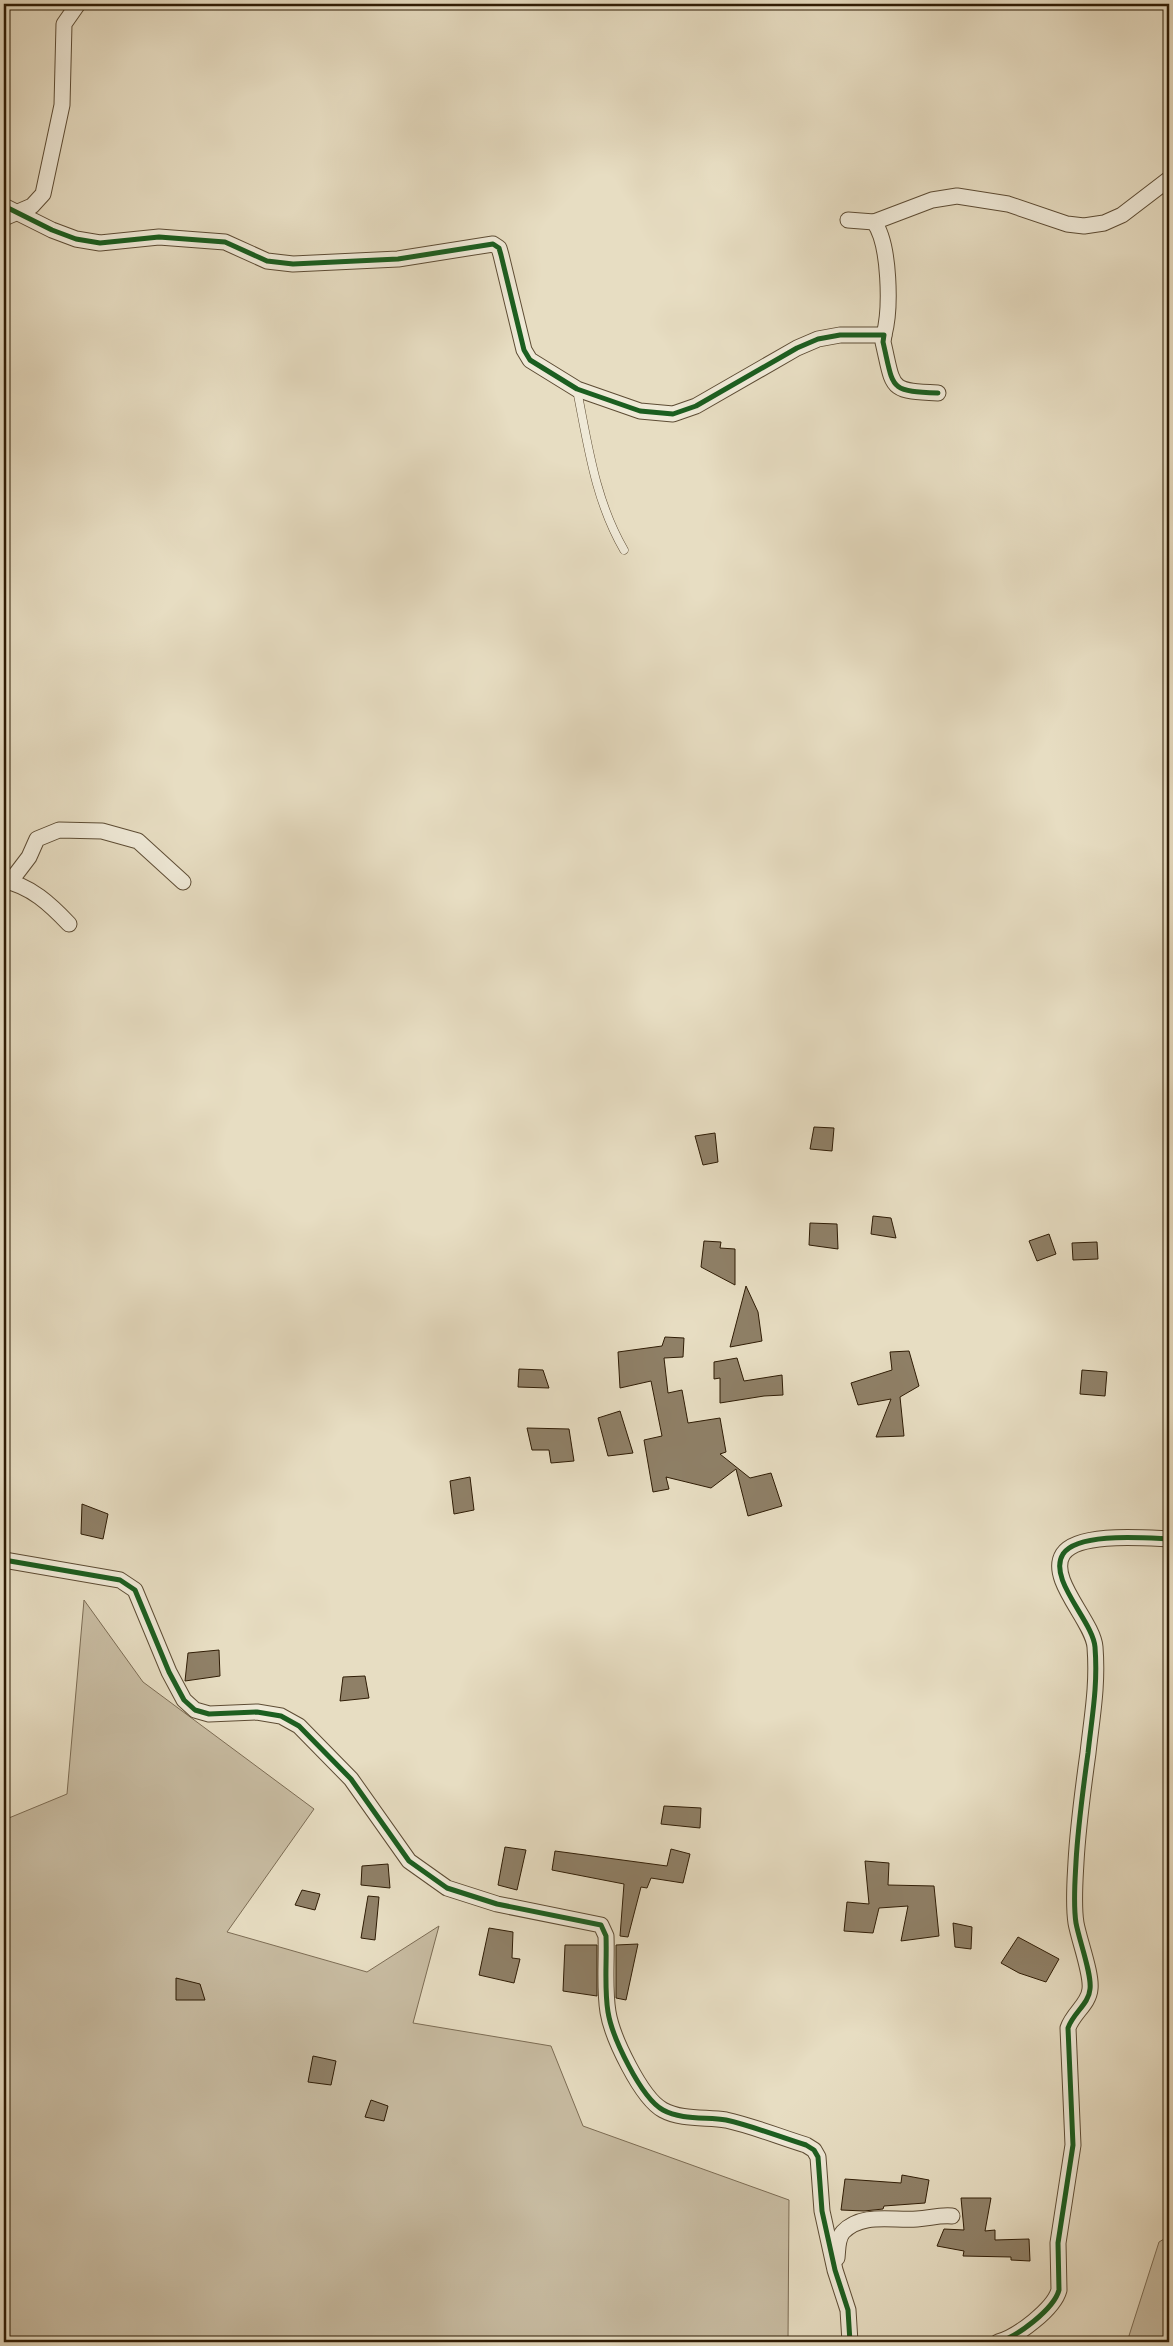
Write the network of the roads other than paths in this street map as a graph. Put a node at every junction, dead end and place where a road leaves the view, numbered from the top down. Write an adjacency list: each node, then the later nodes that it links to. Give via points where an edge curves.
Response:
1 (78, 4): 3 (street, via 64,24 62,105 43,194 32,206)
2 (1169, 179): 5 (street, via 1122,215 1104,223 1084,226 1067,224 1008,204 957,196 932,200)
3 (8, 212): 7 (street, via 76,239 100,243 159,237 225,242 267,261 292,264 398,259 493,244 501,254 524,350 530,360)
4 (848, 220): 5 (street)
5 (874, 222): 6 (street, via 880,231 887,273 888,315)
6 (884, 335): 7 (street, via 840,334 818,339 696,406 673,414 640,411); 8 (street, via 895,385 903,390)
7 (577, 389): 9 (lane, via 596,483)
8 (938, 393)
9 (624, 550)
10 (7, 881): 11 (street, via 29,856 37,839 59,830 102,831 138,841); 12 (street, via 50,904)
11 (183, 882)
12 (69, 924)
13 (1169, 1539): 18 (street, via 1094,1540 1068,1550 1061,1563 1062,1581 1087,1621 1095,1647 1096,1702 1076,1862 1076,1921 1091,1985 1087,2000 1076,2011 1068,2028 1073,2145 1058,2243 1059,2290 1046,2310 1018,2333)
14 (4, 1560): 16 (street, via 120,1580 135,1590 184,1700 196,1710 209,1714 257,1712 281,1716 299,1726 351,1779 409,1861 447,1888 497,1904 601,1925 606,1936 608,2012 635,2078 661,2110 727,2120 814,2150 818,2157 822,2211)
15 (952, 2216): 16 (street, via 869,2219 852,2225 840,2237)
16 (835, 2270): 17 (street, via 848,2310)
17 (850, 2342)
18 (998, 2342)

